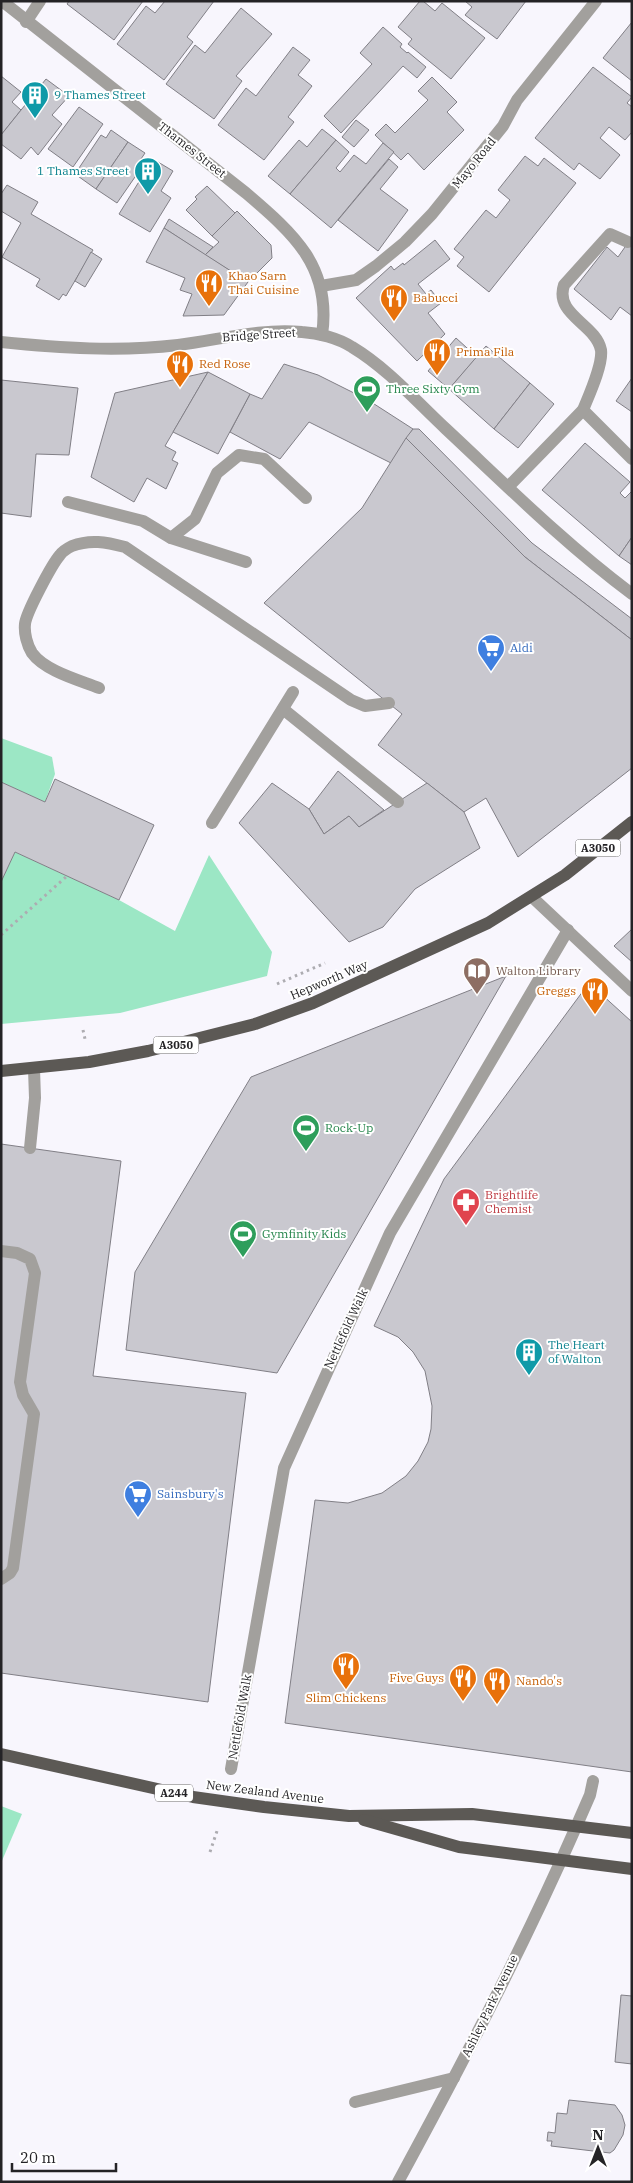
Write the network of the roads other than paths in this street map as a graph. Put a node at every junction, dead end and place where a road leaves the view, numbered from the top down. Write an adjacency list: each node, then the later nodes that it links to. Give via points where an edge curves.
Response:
1 (2, 1): 4 (street, Thames Street)
2 (40, 1): 4 (street)
3 (596, 1): 6 (street, Mayo Road, via 517,100 503,126 432,214 405,242 356,280)
4 (26, 22): 6 (street, Thames Street, via 264,208 310,259)
5 (628, 242): 9 (street, via 610,234 564,285 562,292 567,309 598,342 601,350)
6 (321, 286): 7 (street, Thames Street)
7 (322, 335): 8 (street, Bridge Street, via 259,332 137,349); 11 (street, Bridge Street, via 352,346 386,372)
8 (1, 342)
9 (583, 410): 10 (street); 11 (street)
10 (632, 459)
11 (508, 487): 16 (street, Bridge Street, via 552,529)
12 (306, 498): 14 (street, via 264,459 238,455 217,473 195,519)
13 (68, 502): 14 (street, via 143,521)
14 (172, 538): 15 (street)
15 (246, 562)
16 (632, 594)
17 (100, 688): 19 (street, via 43,665 32,652 25,623 60,555 71,547 89,542 125,547 351,700 365,706)
18 (293, 692): 20 (street)
19 (389, 703)
20 (283, 708): 21 (street); 22 (street)
21 (398, 802)
22 (212, 822)
23 (632, 822): 24 (main road, Hepworth Way / A3050)
24 (532, 897): 25 (street); 27 (main road, Hepworth Way / A3050, via 488,923 392,968 314,1003 256,1024 148,1051)
25 (568, 930): 26 (street); 33 (street, Nettlefold Walk, via 390,1233 284,1468)
26 (632, 991)
27 (34, 1069): 28 (main road, Hepworth Way / A3050); 29 (street)
28 (1, 1071)
29 (30, 1148)
30 (1, 1251): 31 (street, via 30,1259 35,1273 20,1382 23,1396 34,1414 13,1568)
31 (1, 1579)
32 (1, 1754): 35 (main road, New Zealand Avenue / A244, via 193,1797)
33 (231, 1769)
34 (593, 1781): 36 (street, Ashley Park Avenue)
35 (349, 1816): 36 (main road, New Zealand Avenue / A244, via 472,1814); 38 (main road, New Zealand Avenue / A244, via 459,1848)
36 (576, 1827): 37 (main road, New Zealand Avenue / A244); 38 (street, Ashley Park Avenue)
37 (632, 1833)
38 (561, 1861): 39 (main road, New Zealand Avenue / A244); 40 (street, Ashley Park Avenue)
39 (632, 1868)
40 (454, 2078): 41 (street); 42 (street, Ashley Park Avenue)
41 (354, 2102)
42 (398, 2182)

